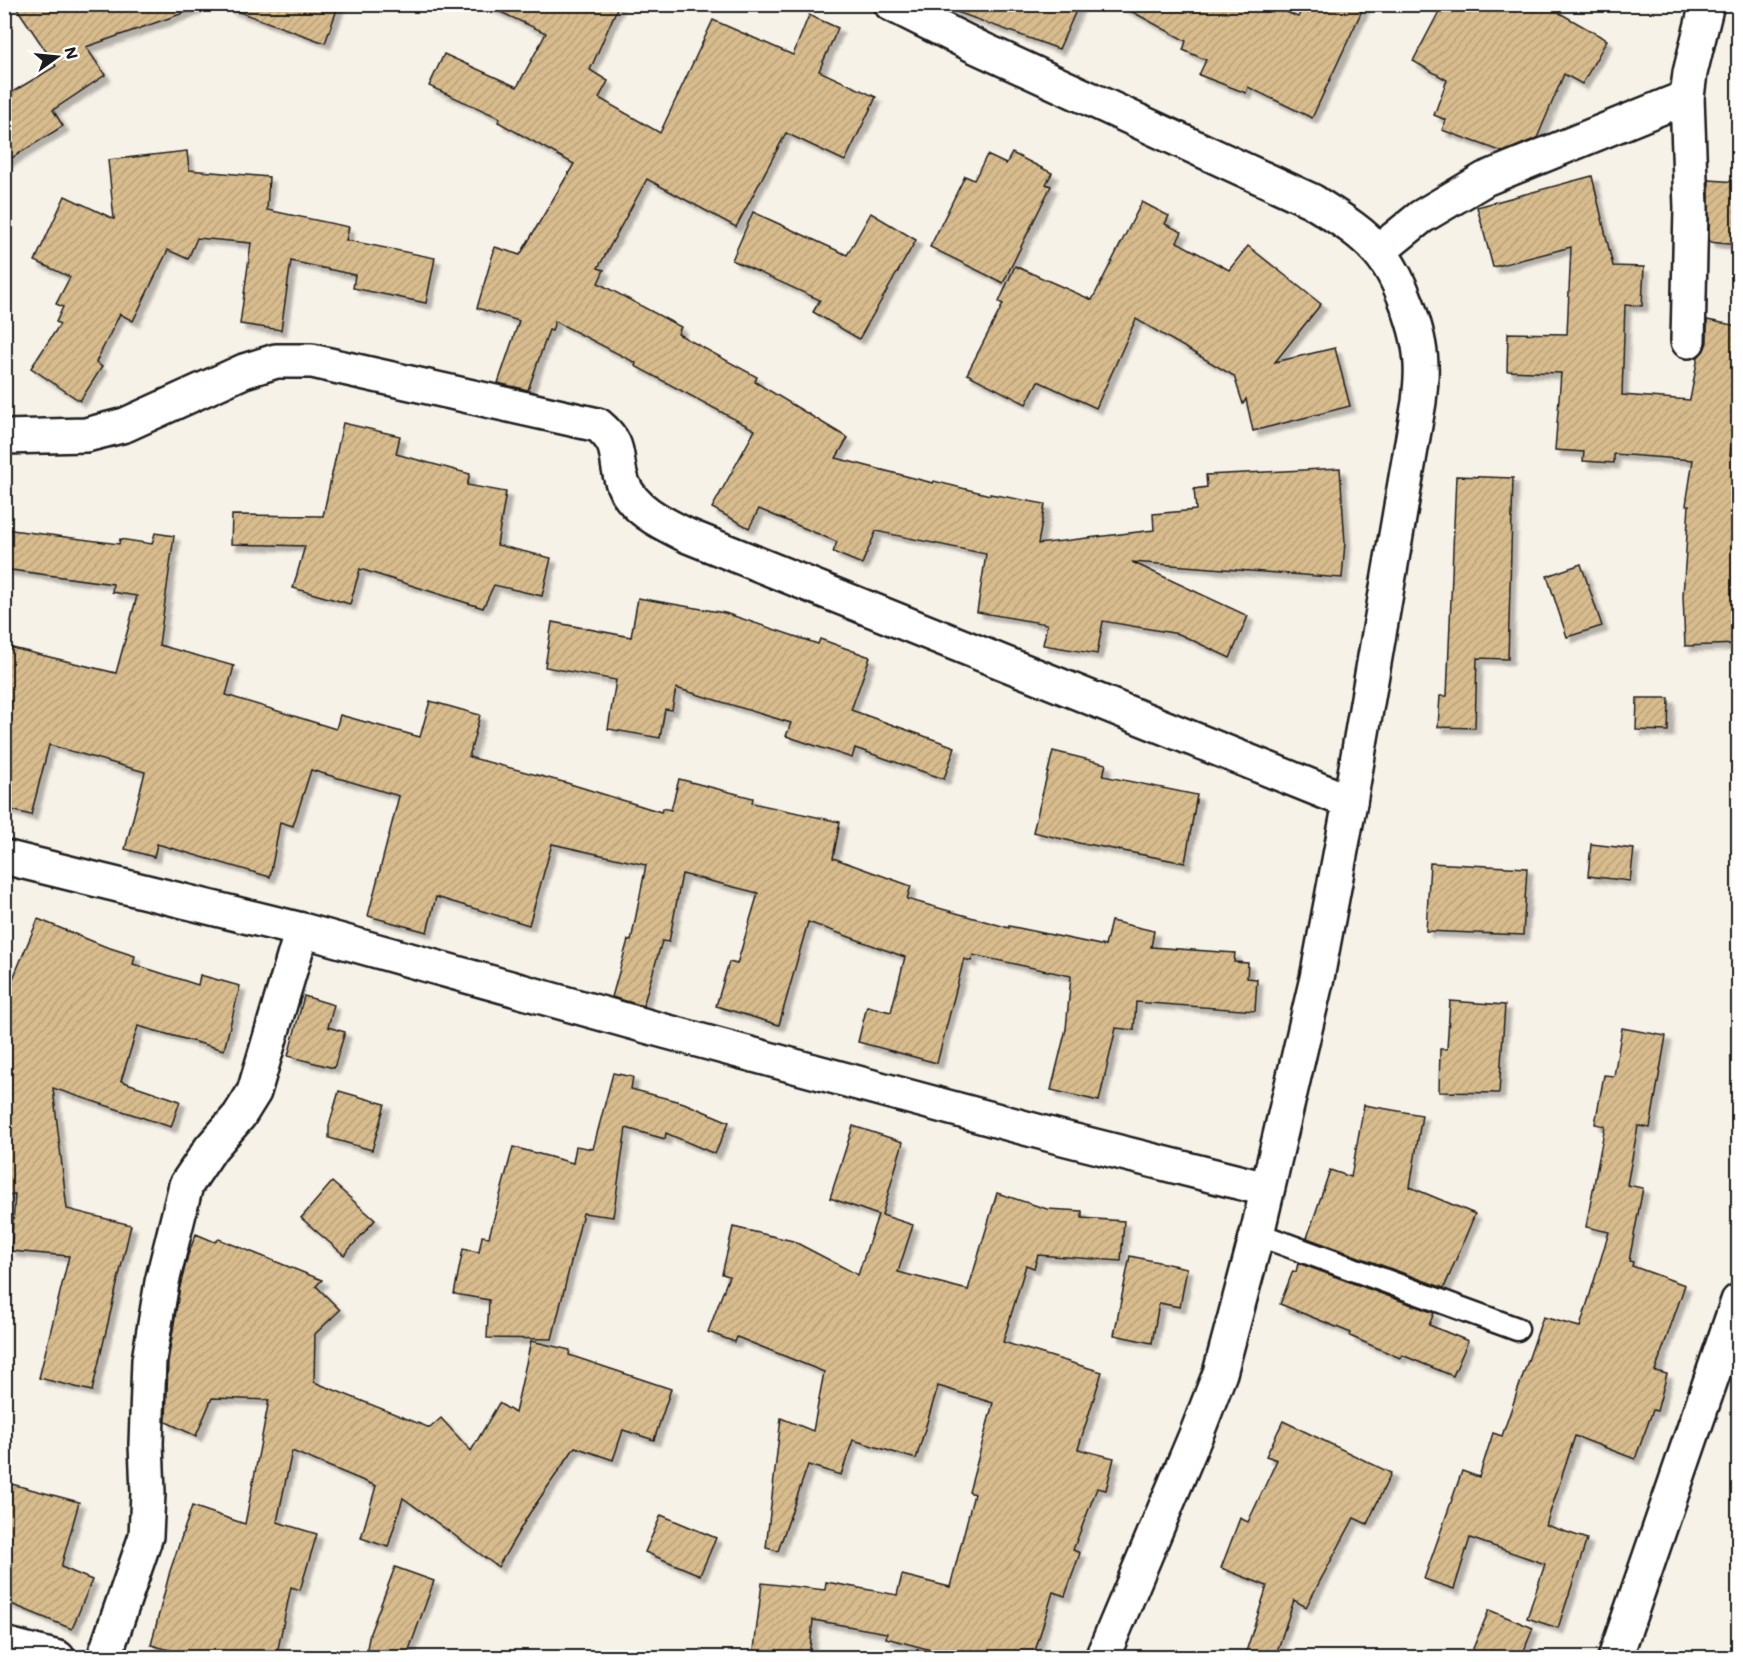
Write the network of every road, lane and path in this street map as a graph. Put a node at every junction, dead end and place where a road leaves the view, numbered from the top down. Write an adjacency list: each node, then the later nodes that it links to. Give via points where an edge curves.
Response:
1 (891, 4): 4 (street, via 1312,201 1350,225)
2 (1707, 4): 3 (street)
3 (1687, 97): 4 (street, via 1485,179 1421,217); 5 (street, via 1691,208)
4 (1379, 251): 7 (street, via 1401,288 1415,328 1421,365 1419,402)
5 (1688, 341)
6 (4, 437): 7 (street, via 86,435 125,425 244,371 276,361 312,361 598,425 617,447 624,486 632,498 654,519 671,528)
7 (1350, 802): 10 (street, via 1317,978)
8 (4, 857): 9 (street)
9 (302, 930): 10 (street, via 1036,1131); 16 (street, via 254,1092 186,1185 148,1360 146,1536)
10 (1266, 1189): 11 (street)
11 (1257, 1234): 13 (lane); 17 (street, via 1220,1373)
12 (1738, 1301): 18 (street)
13 (1517, 1329)
14 (4, 1644): 15 (street)
15 (58, 1658)
16 (104, 1658)
17 (1102, 1658)
18 (1615, 1658)

